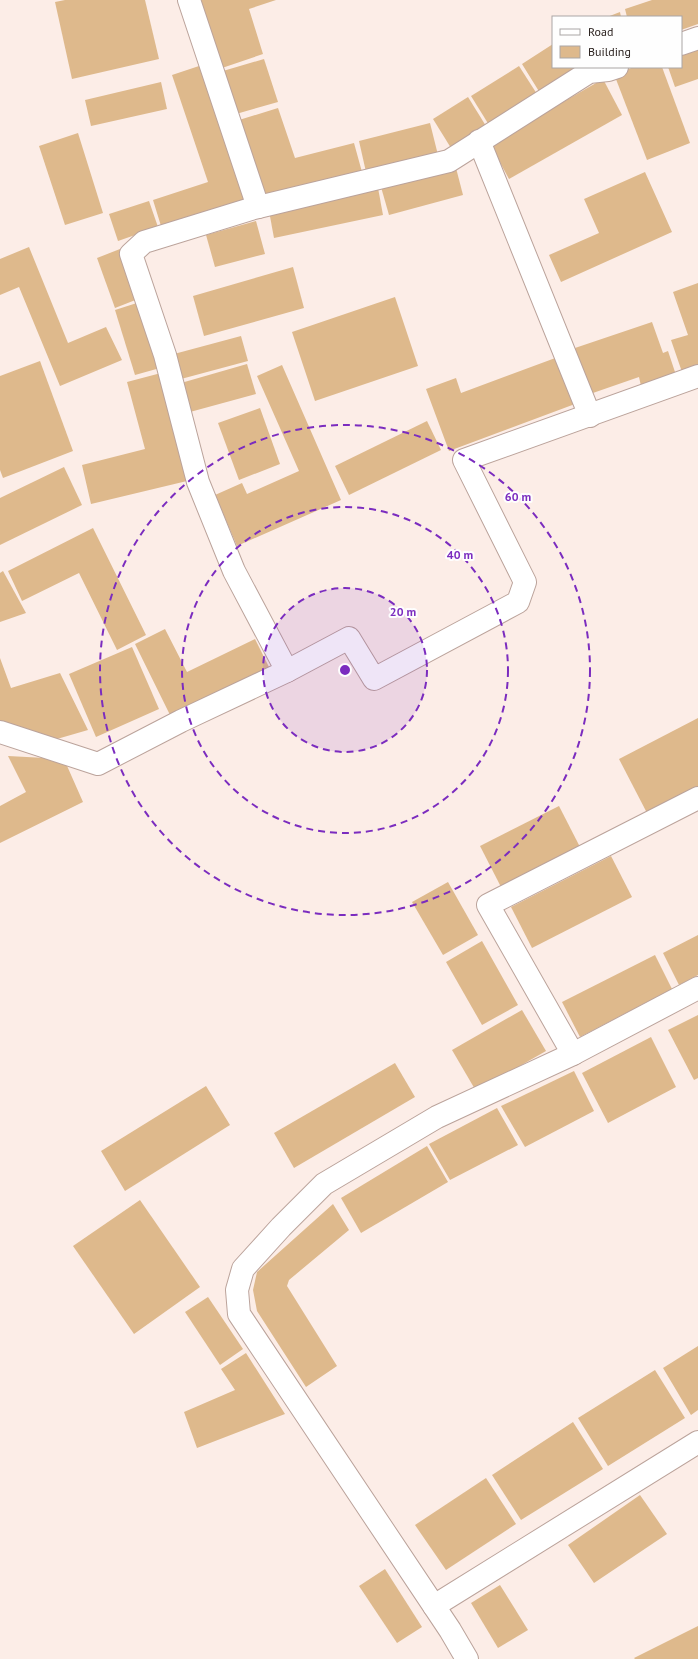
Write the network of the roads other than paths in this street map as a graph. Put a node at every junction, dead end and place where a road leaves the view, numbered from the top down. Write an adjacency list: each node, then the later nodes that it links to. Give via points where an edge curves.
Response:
1 (189, 0): 6 (street)
2 (698, 38): 3 (street)
3 (682, 44)
4 (614, 68): 5 (street, via 589,72)
5 (479, 141): 6 (street, via 449,161); 8 (street)
6 (258, 207): 9 (street, via 144,242 131,254 165,355 198,482 234,571)
7 (698, 376): 8 (street)
8 (590, 416): 9 (street, via 464,460 525,582 518,602 374,679 350,638)
9 (287, 671): 10 (street, via 98,764)
10 (0, 732)
11 (698, 798): 13 (street, via 488,905)
12 (698, 988): 13 (street)
13 (573, 1054): 15 (street, via 437,1117 324,1184 243,1269 237,1290 239,1314)
14 (698, 1442): 15 (street)
15 (434, 1606): 16 (street)
16 (467, 1659)

